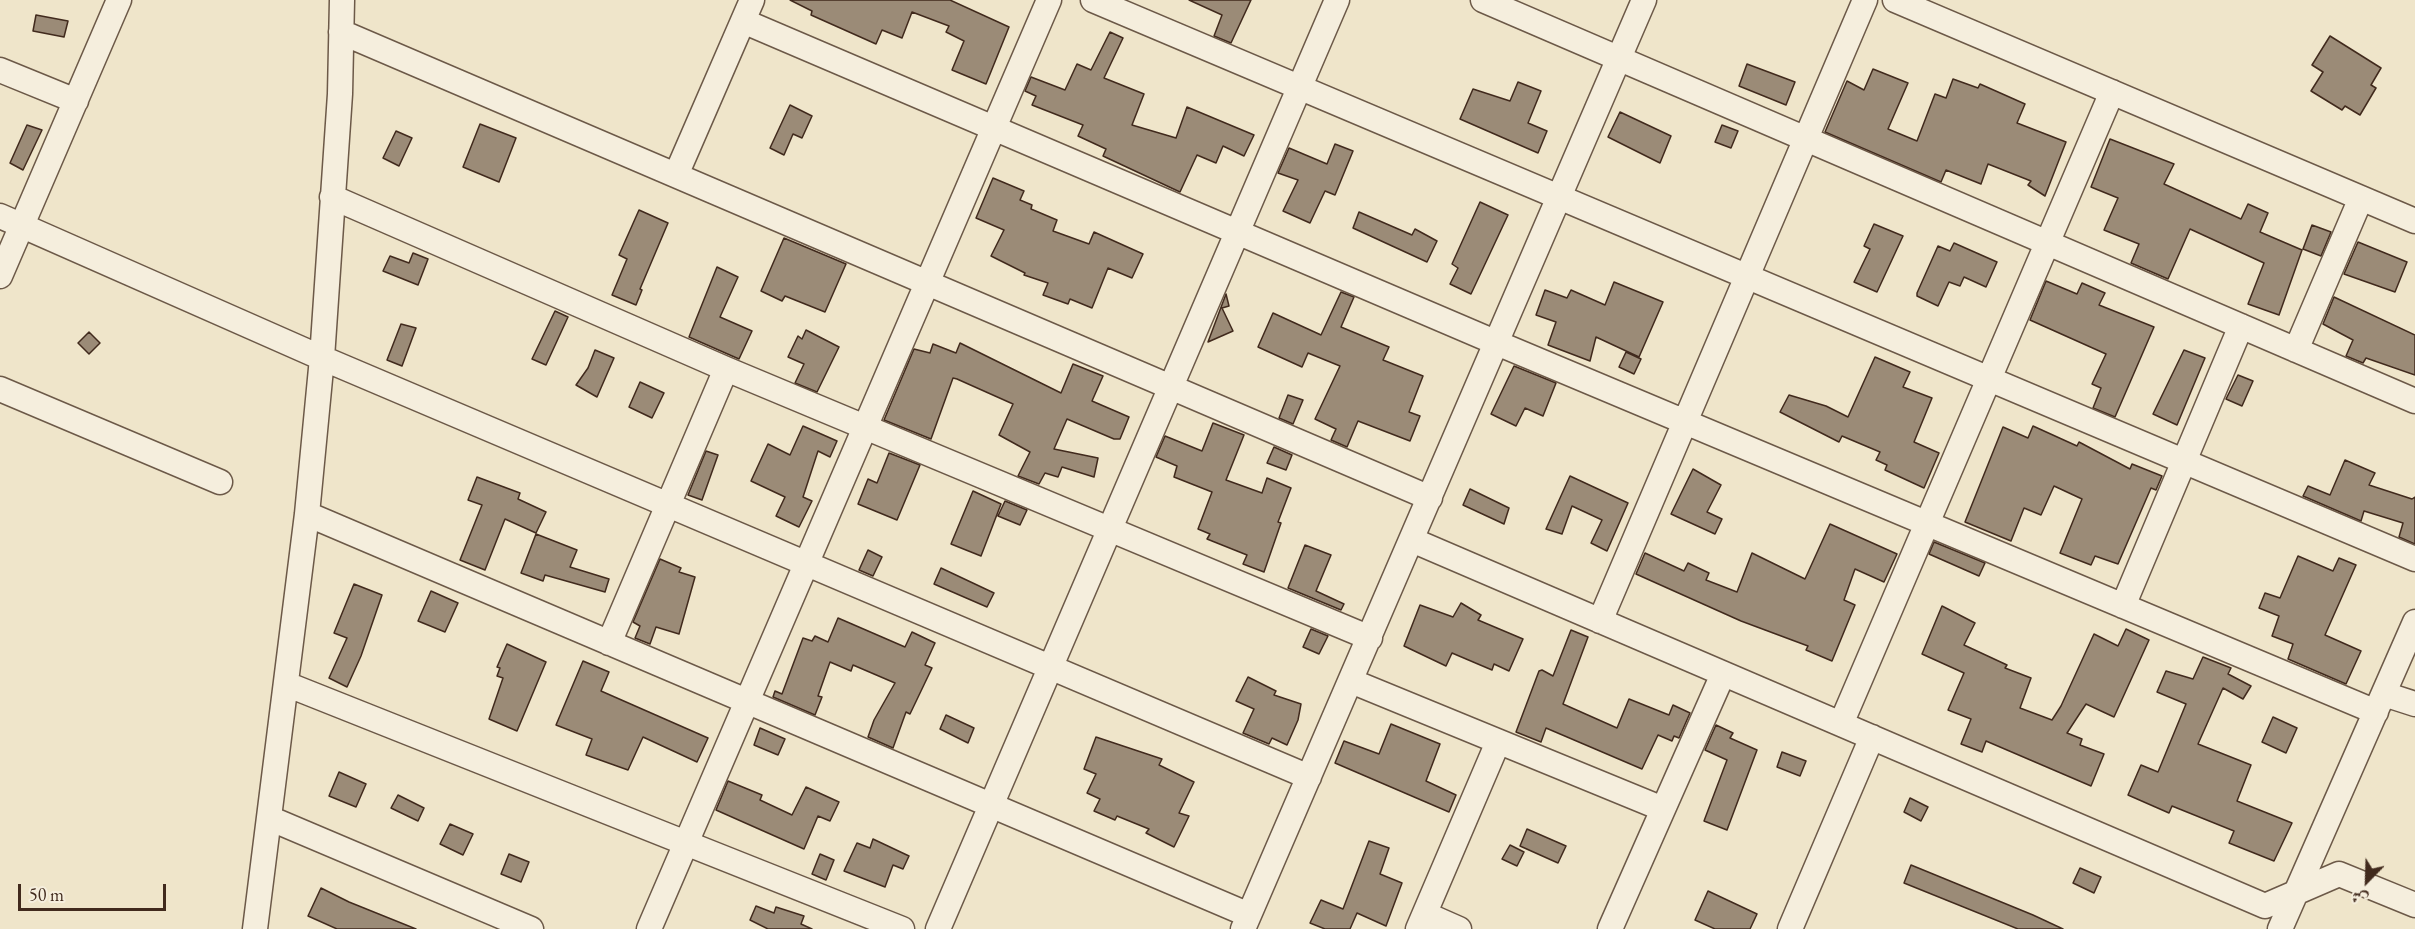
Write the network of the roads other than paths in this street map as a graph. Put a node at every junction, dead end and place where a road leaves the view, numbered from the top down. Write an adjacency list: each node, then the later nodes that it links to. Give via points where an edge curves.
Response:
1 (119, 0): 16 (street)
2 (342, 0): 11 (street)
3 (1049, 0): 17 (street)
4 (1093, 0): 14 (street)
5 (1337, 0): 14 (street)
6 (1483, 0): 12 (street)
7 (1644, 0): 12 (street)
8 (1865, 0): 18 (street)
9 (1895, 0): 15 (street)
10 (748, 10): 17 (street); 19 (street)
11 (341, 32): 19 (street); 20 (street)
12 (1619, 58): 18 (street); 22 (street)
13 (0, 70): 16 (street)
14 (1299, 88): 22 (street); 25 (street)
15 (2112, 92): 21 (street); 26 (street)
16 (76, 101): 23 (street)
17 (994, 128): 25 (street); 29 (street)
18 (1806, 139): 26 (street); 28 (street)
19 (676, 175): 29 (street)
20 (332, 197): 33 (street); 34 (street)
21 (2361, 198): 24 (street); 32 (street)
22 (1558, 199): 28 (street); 31 (street)
23 (10, 220): 27 (street); 33 (street)
24 (2415, 221)
25 (1238, 232): 31 (street); 36 (street)
26 (2048, 243): 30 (street); 35 (street)
27 (0, 276)
28 (1746, 278): 35 (street); 39 (street)
29 (927, 283): 36 (street); 40 (street)
30 (2241, 326): 32 (street); 41 (street)
31 (1497, 343): 39 (street); 43 (street)
32 (2296, 350): 38 (street)
33 (322, 358): 44 (street); 45 (street)
34 (726, 369): 40 (street); 44 (street)
35 (1988, 380): 41 (street); 46 (street)
36 (1171, 387): 43 (street); 47 (street)
37 (0, 389): 42 (street)
38 (2415, 401)
39 (1684, 422): 46 (street); 52 (street)
40 (865, 427): 47 (street); 50 (street)
41 (2184, 462): 49 (street); 51 (street)
42 (220, 482)
43 (1430, 498): 48 (street)
44 (668, 505): 50 (street); 55 (street)
45 (308, 514): 55 (street); 59 (street)
46 (1927, 524): 51 (street); 63 (street)
47 (1110, 529): 54 (street); 56 (street)
48 (1412, 540): 52 (street); 54 (street)
49 (2415, 559)
50 (806, 564): 56 (street); 60 (street)
51 (2123, 606): 61 (street)
52 (1600, 621): 57 (street)
53 (2415, 622): 61 (street)
54 (1370, 638): 58 (street)
55 (609, 643): 60 (street)
56 (1051, 668): 66 (street); 67 (street)
57 (1723, 674): 63 (street); 68 (street)
58 (1351, 681): 65 (street); 66 (street)
59 (286, 684): 69 (street); 70 (street)
60 (746, 701): 67 (street); 70 (street)
61 (2380, 703): 62 (street); 71 (street)
62 (2415, 704)
63 (1840, 724): 64 (street)
64 (1872, 737): 71 (street, via 2265,906); 82 (street)
65 (1498, 742): 68 (street); 74 (street)
66 (1309, 777): 73 (street)
67 (991, 806): 73 (street); 79 (street)
68 (1663, 809): 81 (street)
69 (269, 818): 75 (street); 76 (street)
70 (686, 843): 77 (street); 78 (street)
71 (2296, 892): 72 (street, via 2339,874); 83 (street)
72 (2415, 905)
73 (1246, 922)
74 (1422, 922): 80 (street)
75 (255, 929)
76 (531, 929)
77 (649, 929)
78 (902, 929)
79 (938, 929)
80 (1459, 929)
81 (1610, 929)
82 (1790, 929)
83 (2280, 929)

